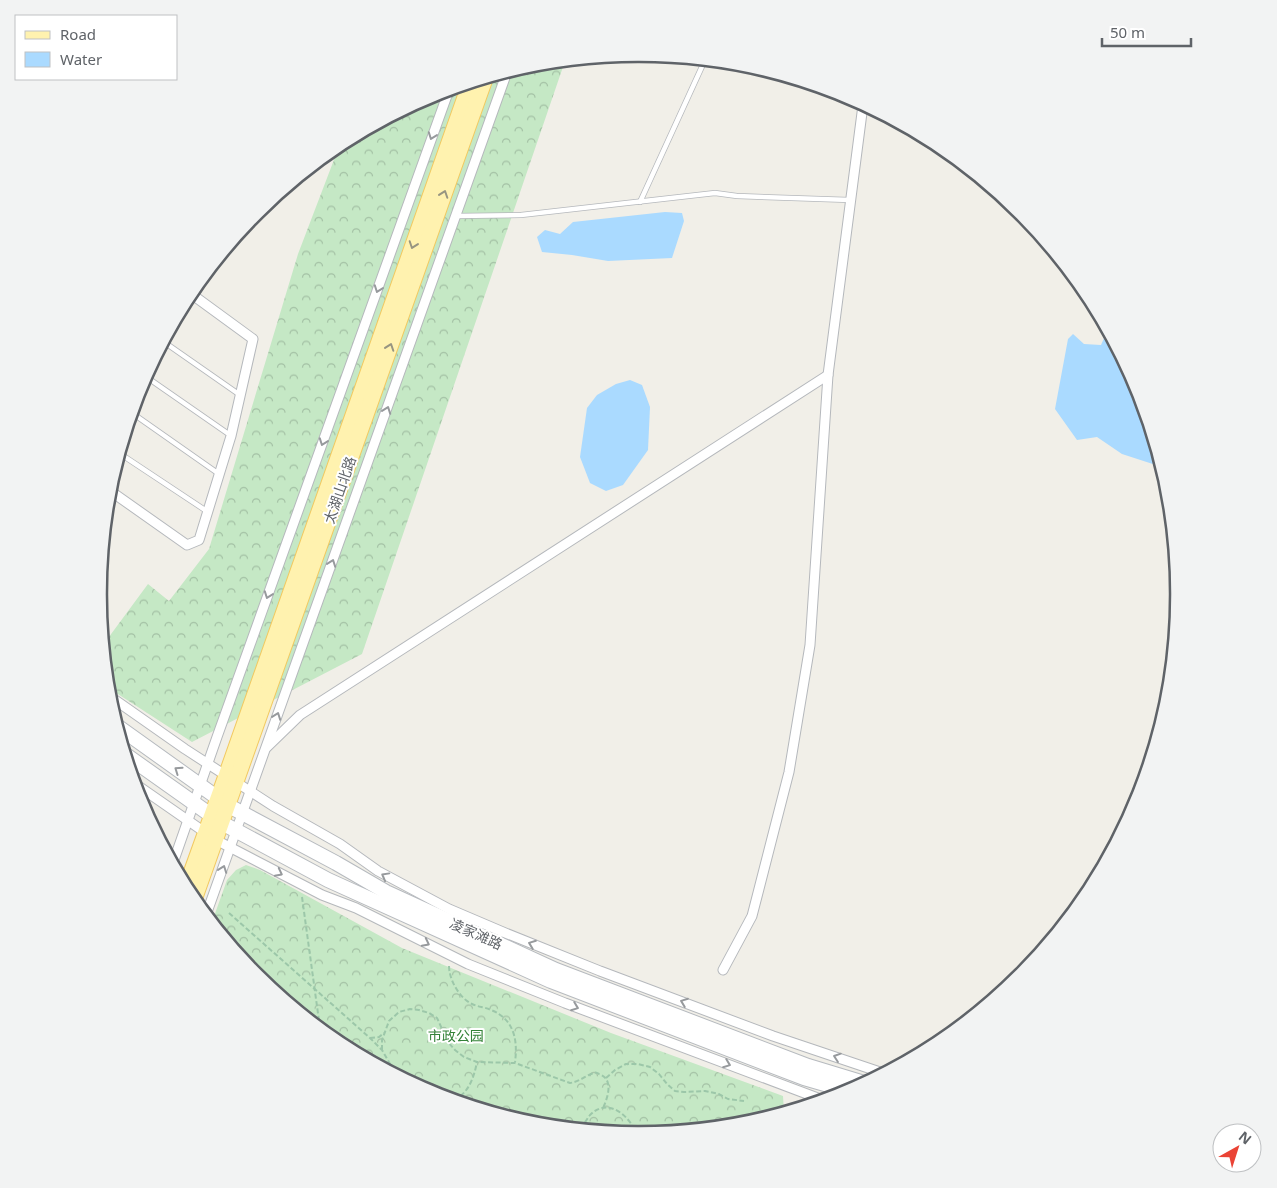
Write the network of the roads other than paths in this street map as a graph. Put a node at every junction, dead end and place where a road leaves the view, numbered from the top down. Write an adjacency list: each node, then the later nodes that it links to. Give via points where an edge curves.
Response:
1 (702, 66): 8 (lane)
2 (504, 80): 9 (street)
3 (482, 87): 26 (main road, 太湖山北路, one-way to 3)
4 (467, 91): 26 (main road, 太湖山北路, one-way to 26)
5 (446, 99): 25 (street, one-way to 25)
6 (863, 112): 7 (street)
7 (852, 200): 8 (lane, via 715,193); 12 (street)
8 (640, 202): 9 (lane, via 521,215)
9 (456, 216): 23 (street, one-way to 9)
10 (197, 298): 14 (street, via 253,339)
11 (169, 345): 14 (lane)
12 (828, 375): 23 (street, via 300,715); 42 (street, via 810,645 789,772 752,916)
13 (152, 381): 16 (lane)
14 (240, 395): 16 (street)
15 (137, 417): 18 (lane)
16 (231, 436): 18 (street)
17 (125, 458): 20 (lane)
18 (219, 474): 20 (street)
19 (116, 496): 20 (street, via 187,545 199,540)
20 (208, 512)
21 (118, 702): 25 (street)
22 (125, 732): 27 (main road, 凌家滩路, one-way to 22)
23 (266, 749): 29 (street)
24 (134, 760): 31 (main road, 凌家滩路)
25 (207, 764): 26 (street); 27 (street)
26 (232, 779): 29 (street); 30 (main road, 太湖山北路)
27 (200, 785): 30 (main road, 凌家滩路); 31 (street)
28 (145, 791): 34 (street)
29 (251, 791): 32 (street); 43 (street, one-way to 29, via 600,971 449,909 378,871 340,844)
30 (223, 802): 32 (main road, 凌家滩路); 33 (main road, 太湖山北路)
31 (193, 803): 33 (main road, 凌家滩路); 34 (street)
32 (243, 813): 35 (street); 44 (main road, 凌家滩路, via 386,892 556,970 808,1066)
33 (217, 820): 35 (main road, 凌家滩路); 36 (main road, 太湖山北路)
34 (187, 821): 36 (street); 38 (street)
35 (236, 831): 37 (street); 45 (main road, 凌家滩路, via 328,880 551,981 796,1075)
36 (211, 837): 37 (street); 39 (main road, 太湖山北路); 40 (main road, 太湖山北路)
37 (230, 848): 41 (street, one-way to 37); 46 (street, one-way to 46, via 468,964)
38 (175, 854)
39 (190, 879)
40 (197, 889)
41 (209, 906)
42 (722, 970)
43 (875, 1070)
44 (854, 1080)
45 (836, 1087)
46 (812, 1096)

